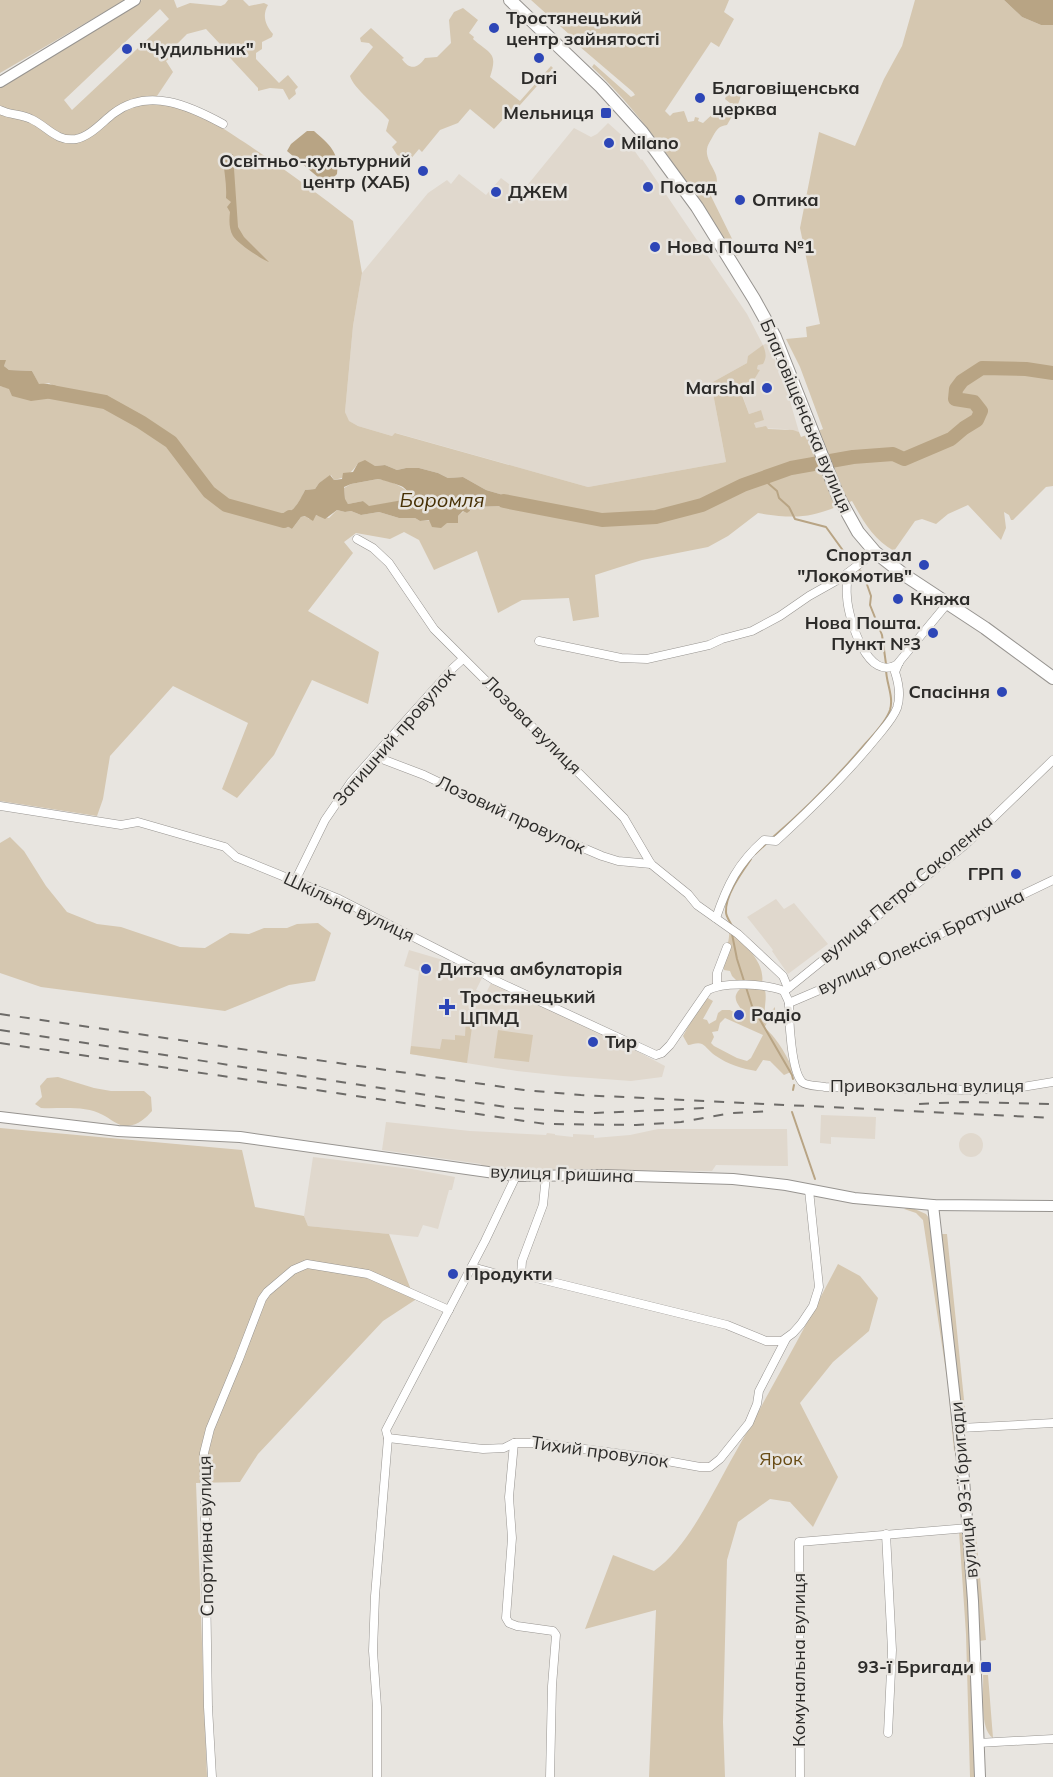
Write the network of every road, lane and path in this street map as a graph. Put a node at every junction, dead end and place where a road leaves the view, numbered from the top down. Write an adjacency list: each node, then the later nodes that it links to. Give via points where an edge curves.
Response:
1 (135, 0): 3 (street)
2 (510, 0): 7 (main road, Благовіщенська вулиця, via 635,124 697,207 775,337 838,496 858,532)
3 (0, 82)
4 (0, 110): 5 (street, via 29,118 66,139 87,134 116,111 139,102 180,104)
5 (223, 124)
6 (357, 539): 11 (street, Лозова вулиця, via 389,563 427,619)
7 (875, 552): 8 (street); 9 (main road, Благовіщенська вулиця)
8 (848, 573): 10 (street, via 752,631 657,657 621,658); 12 (street, via 847,597 858,639 873,663 886,668)
9 (947, 604): 12 (street); 13 (main road, Благовіщенська вулиця)
10 (539, 641)
11 (464, 659): 14 (street, Затишний провулок); 17 (street, Лозова вулиця, via 624,818)
12 (899, 662): 20 (street, via 895,672 899,684 897,710 884,729 813,807 776,841 765,840 751,851 733,873)
13 (1053, 678)
14 (374, 756): 17 (street, Лозовий провулок, via 424,774 602,856); 19 (street, Затишний провулок, via 325,820)
15 (1053, 760): 23 (street, вулиця Петра Соколенка, via 965,845)
16 (0, 806): 19 (street, Шкільна вулиця, via 121,825 138,822 210,842)
17 (651, 864): 20 (street, Лозова вулиця)
18 (1053, 880): 24 (street, вулиця Олексія Братушка, via 857,975)
19 (295, 881): 22 (street, Шкільна вулиця, via 656,1055 670,1045 701,998)
20 (716, 918): 23 (street, Лозова вулиця, via 769,961 783,976)
21 (727, 947): 22 (street, via 717,973)
22 (717, 985): 23 (street)
23 (786, 990): 24 (street, Лозова вулиця)
24 (789, 1003): 25 (street, Привокзальна вулиця, via 791,1041 802,1082 825,1087 955,1089 1016,1088)
25 (1053, 1082)
26 (0, 1117): 27 (street, вулиця Гришина, via 118,1131 240,1137)
27 (516, 1176): 28 (street, вулиця Гришина); 32 (street)
28 (546, 1176): 29 (street, вулиця Гришина, via 733,1179); 33 (street, via 543,1205 522,1261)
29 (809, 1190): 30 (street, вулиця Гришина); 35 (street, via 819,1287 806,1316)
30 (933, 1205): 31 (street, вулиця Гришина); 37 (street, вулиця 93-ї бригади)
31 (1053, 1206)
32 (472, 1267): 33 (street, via 512,1278); 34 (street)
33 (521, 1275): 35 (street, via 727,1325 766,1341)
34 (449, 1310): 38 (street, via 388,1423); 45 (street, Спортивна вулиця, via 368,1274 307,1264 293,1270 262,1299 212,1422 204,1453)
35 (787, 1338): 39 (street, Тихий провулок, via 759,1391 749,1423 710,1467)
36 (1053, 1424): 37 (street)
37 (960, 1428): 40 (street, вулиця 93-ї бригади)
38 (388, 1438): 39 (street, Тихий провулок, via 483,1449 504,1448); 46 (street, via 373,1651)
39 (514, 1443): 47 (street, via 506,1618 513,1625 553,1631 556,1635)
40 (968, 1528): 41 (street); 44 (street, вулиця 93-ї бригади)
41 (886, 1534): 42 (street, via 892,1650); 48 (street, Комунальна вулиця, via 799,1542)
42 (888, 1733)
43 (1053, 1739): 44 (street)
44 (978, 1743): 49 (street, вулиця 93-ї бригади)
45 (212, 1777)
46 (377, 1777)
47 (550, 1777)
48 (800, 1777)
49 (980, 1777)

